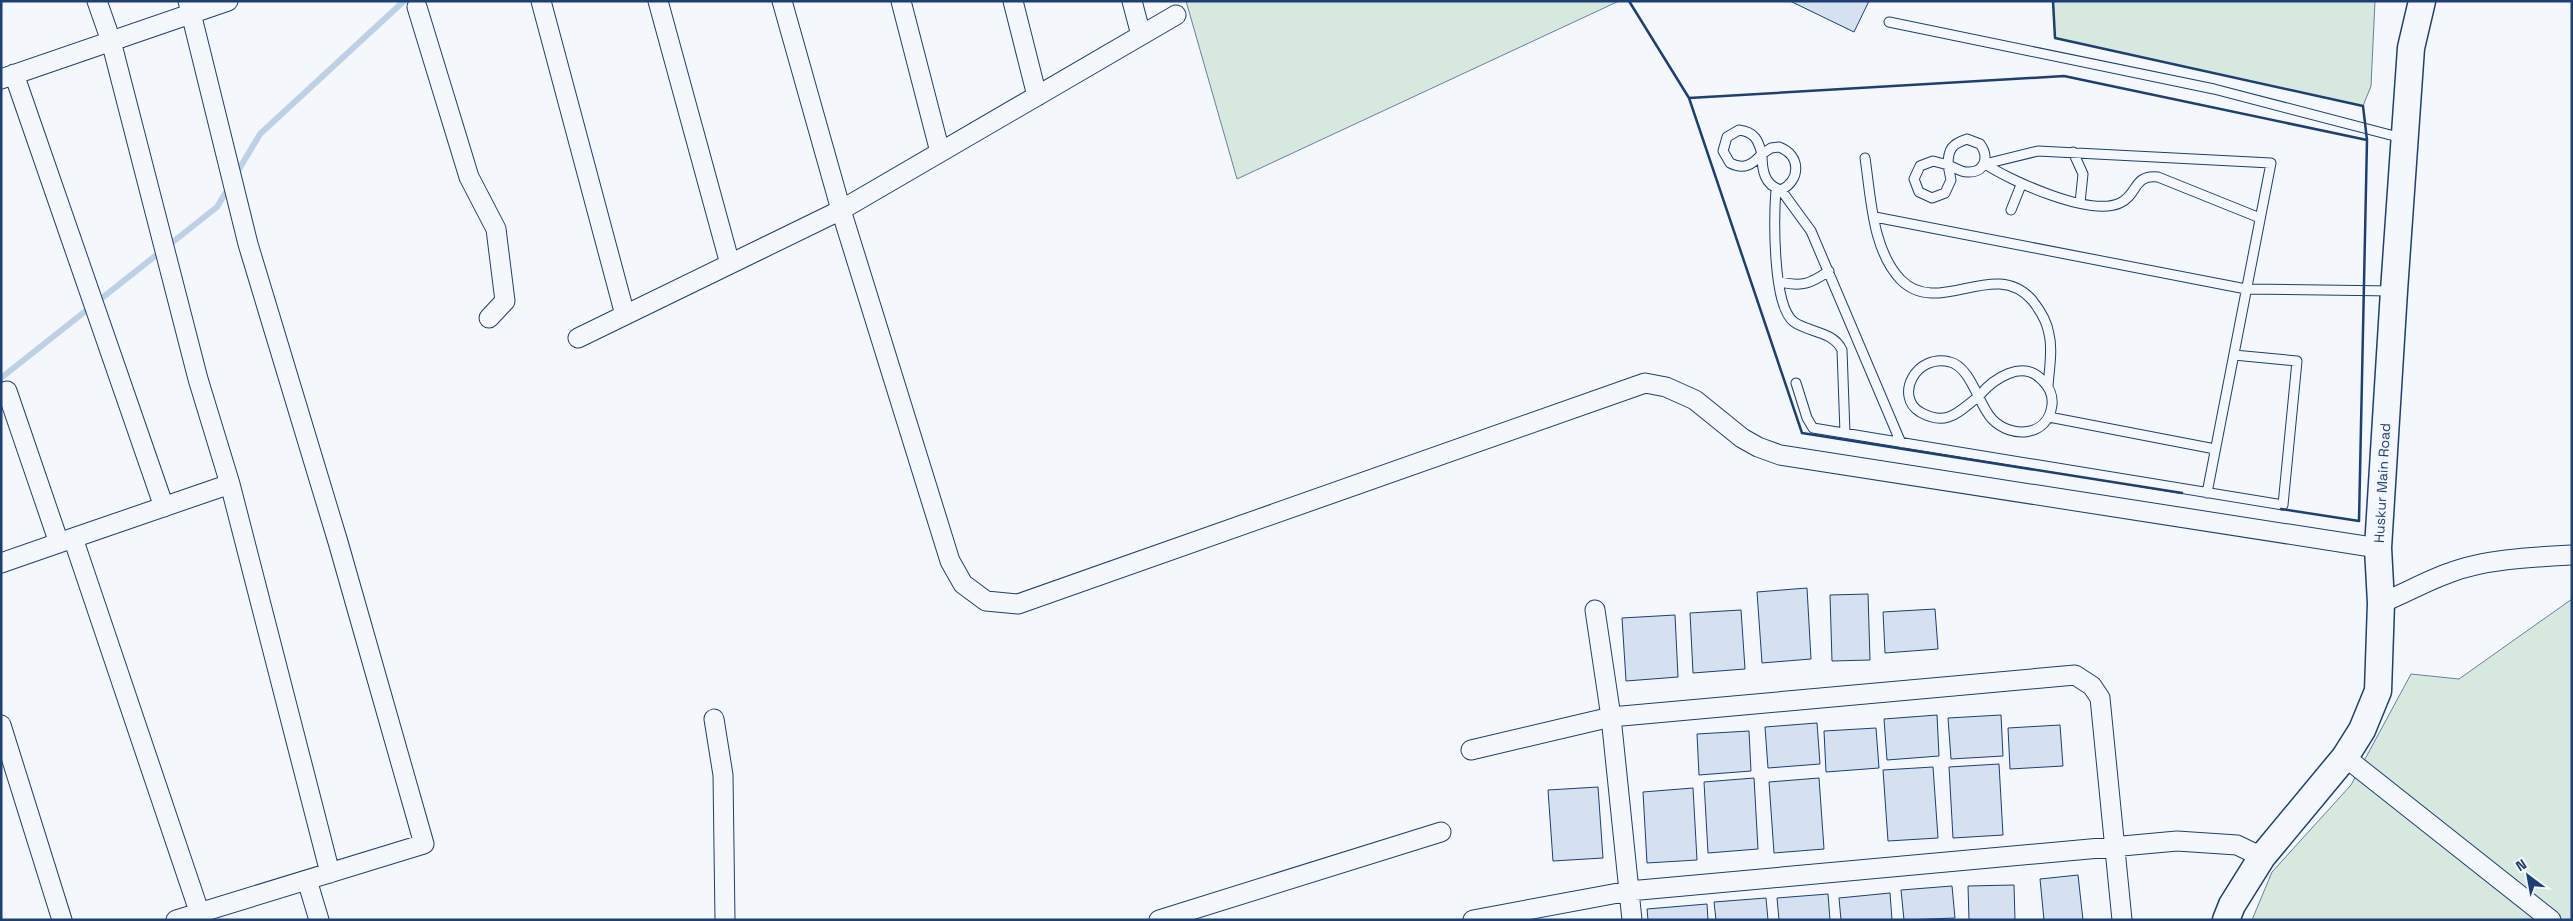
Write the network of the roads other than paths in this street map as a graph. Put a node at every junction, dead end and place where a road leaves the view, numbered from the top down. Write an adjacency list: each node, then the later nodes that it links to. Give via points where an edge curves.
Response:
1 (97, 1): 15 (street)
2 (228, 1): 11 (street)
3 (541, 1): 37 (street)
4 (658, 1): 32 (street)
5 (782, 1): 28 (street)
6 (901, 1): 19 (street)
7 (1013, 1): 17 (street)
8 (1132, 1): 14 (street)
9 (2422, 1): 18 (main road, Huskur Main Road, via 2411,48)
10 (418, 3): 38 (street, via 469,177 496,229 505,301)
11 (190, 8): 15 (street); 66 (street, via 248,244 424,844)
12 (1176, 14): 14 (street)
13 (1890, 22): 18 (lane, via 2214,89)
14 (1141, 35): 17 (street)
15 (111, 41): 16 (street); 49 (street, via 198,379)
16 (8, 77): 51 (street)
17 (1037, 96): 19 (street)
18 (2405, 139): 36 (main road, Huskur Main Road)
19 (940, 152): 28 (street)
20 (2073, 152): 23 (lane, via 2038,151); 27 (lane, via 2083,174); 31 (lane, via 2270,163)
21 (1762, 154): 21 (lane, via 1751,165 1736,166 1726,158 1724,144 1733,133 1747,131 1758,140); 26 (lane, via 1762,171 1768,182); 26 (lane, via 1779,147 1793,157 1796,178 1790,186)
22 (1865, 158): 30 (lane)
23 (1985, 164): 24 (lane, via 1973,172); 24 (lane, via 1986,157 1980,144 1967,139 1956,142 1951,148); 25 (lane)
24 (1948, 165): 24 (lane, via 1951,180 1945,193 1932,198 1919,192 1914,179 1920,166 1933,161)
25 (2021, 185): 27 (lane); 29 (lane)
26 (1779, 189): 33 (lane, via 1811,231); 34 (lane, via 1773,228)
27 (2080, 203): 31 (lane, via 2118,204 2127,200 2141,180 2150,176 2171,181)
28 (841, 210): 32 (street); 53 (street, via 950,561 963,584 986,601 1018,604 1645,383 1666,387 1695,400 1742,438 1780,455)
29 (2010, 210)
30 (1875, 217): 35 (lane); 42 (lane, via 1881,246 1890,266 1902,282 1925,294 1989,283 2009,284 2024,292 2041,313 2050,335)
31 (2260, 218): 35 (lane)
32 (730, 264): 37 (street)
33 (1829, 271): 34 (lane, via 1812,282 1796,286); 47 (lane)
34 (1780, 282): 46 (lane, via 1782,305 1794,321 1831,337 1842,350)
35 (2246, 289): 36 (lane); 40 (lane)
36 (2394, 291): 53 (main road, Huskur Main Road)
37 (625, 315): 39 (street)
38 (489, 318)
39 (578, 338)
40 (2234, 354): 48 (lane); 50 (lane, via 2297,361 2284,506)
41 (1796, 383): 46 (lane, via 1813,428)
42 (2048, 387): 44 (lane, via 2040,377 2022,370 1997,379); 45 (lane, via 2052,403)
43 (7, 390): 52 (street)
44 (1979, 396): 44 (lane, via 1966,375 1952,362 1934,360 1919,367 1910,381 1909,396 1917,410 1933,419 1946,419); 45 (lane, via 1990,418 2015,433 2030,432)
45 (2049, 418): 48 (lane)
46 (1844, 433): 47 (lane)
47 (1901, 443): 50 (lane)
48 (2216, 449): 50 (lane)
49 (230, 484): 51 (street); 66 (street)
50 (2207, 493)
51 (164, 507): 52 (street)
52 (66, 541): 55 (street); 69 (street)
53 (2378, 548): 56 (main road, Huskur Main Road)
54 (2572, 555): 56 (street, via 2500,561 2449,572)
55 (1, 563)
56 (2382, 603): 62 (main road, Huskur Main Road, via 2378,691 2362,730)
57 (1594, 610): 58 (street)
58 (1611, 717): 61 (street); 64 (street, via 2075,675 2092,686 2100,698); 68 (street)
59 (714, 719): 73 (street, via 723,775)
60 (1, 725): 70 (street)
61 (1471, 750)
62 (2345, 757): 65 (main road, Huskur Main Road); 79 (street)
63 (1441, 832): 74 (street)
64 (2114, 847): 65 (street, via 2177,841 2237,845); 68 (street); 77 (street)
65 (2262, 857): 78 (main road, Huskur Main Road)
66 (330, 873): 67 (street)
67 (307, 880): 69 (street); 72 (street)
68 (1629, 891): 75 (street); 76 (street)
69 (201, 916): 71 (street)
70 (62, 920)
71 (176, 920)
72 (319, 920)
73 (725, 920)
74 (1159, 920)
75 (1473, 920)
76 (1632, 920)
77 (2122, 920)
78 (2226, 920)
79 (2551, 920)

